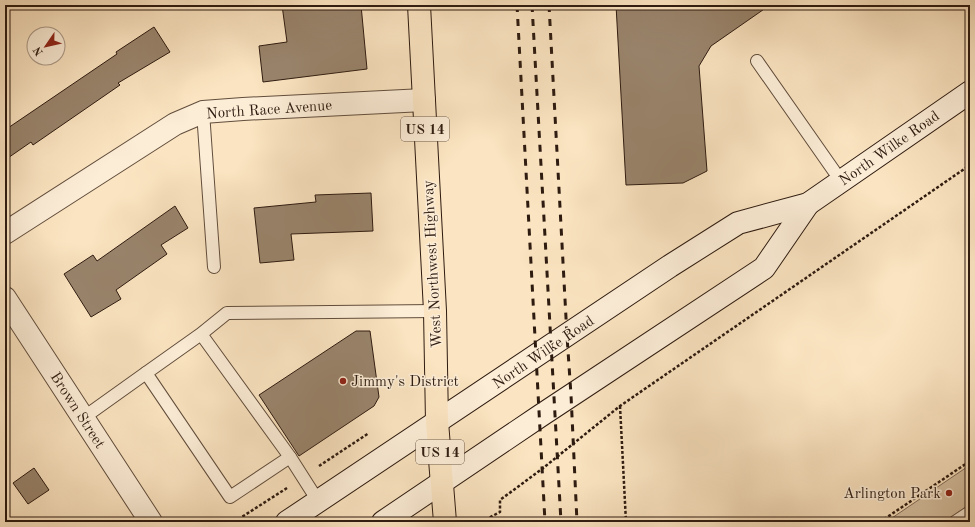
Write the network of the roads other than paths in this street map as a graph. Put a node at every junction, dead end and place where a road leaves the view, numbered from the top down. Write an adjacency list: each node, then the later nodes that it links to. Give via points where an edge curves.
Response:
1 (420, 5): 4 (main road, West Northwest Highway / US 14)
2 (757, 61): 6 (lane)
3 (970, 92): 6 (main road, North Wilke Road)
4 (424, 100): 5 (main road, North Race Avenue); 11 (main road, West Northwest Highway / US 14)
5 (203, 112): 8 (main road, North Race Avenue, via 175,124); 9 (lane)
6 (842, 181): 7 (main road, North Wilke Road)
7 (808, 204): 15 (main road, North Wilke Road, via 738,223); 17 (main road, North Wilke Road, via 764,268)
8 (5, 233)
9 (214, 267)
10 (5, 298): 14 (main road, Brown Street)
11 (435, 311): 12 (lane, via 227,313); 15 (main road, West Northwest Highway / US 14)
12 (201, 334): 13 (lane); 16 (lane)
13 (146, 373): 14 (lane); 16 (lane, via 230,497)
14 (83, 418): 20 (main road, Brown Street)
15 (437, 422): 17 (main road, West Northwest Highway / US 14); 18 (main road, North Wilke Road)
16 (290, 457): 18 (lane)
17 (443, 483): 22 (main road, North Wilke Road); 23 (main road, West Northwest Highway / US 14)
18 (318, 501): 21 (main road, North Wilke Road)
19 (970, 512): 24 (lane)
20 (151, 522)
21 (287, 522)
22 (383, 522)
23 (445, 522)
24 (955, 522)

